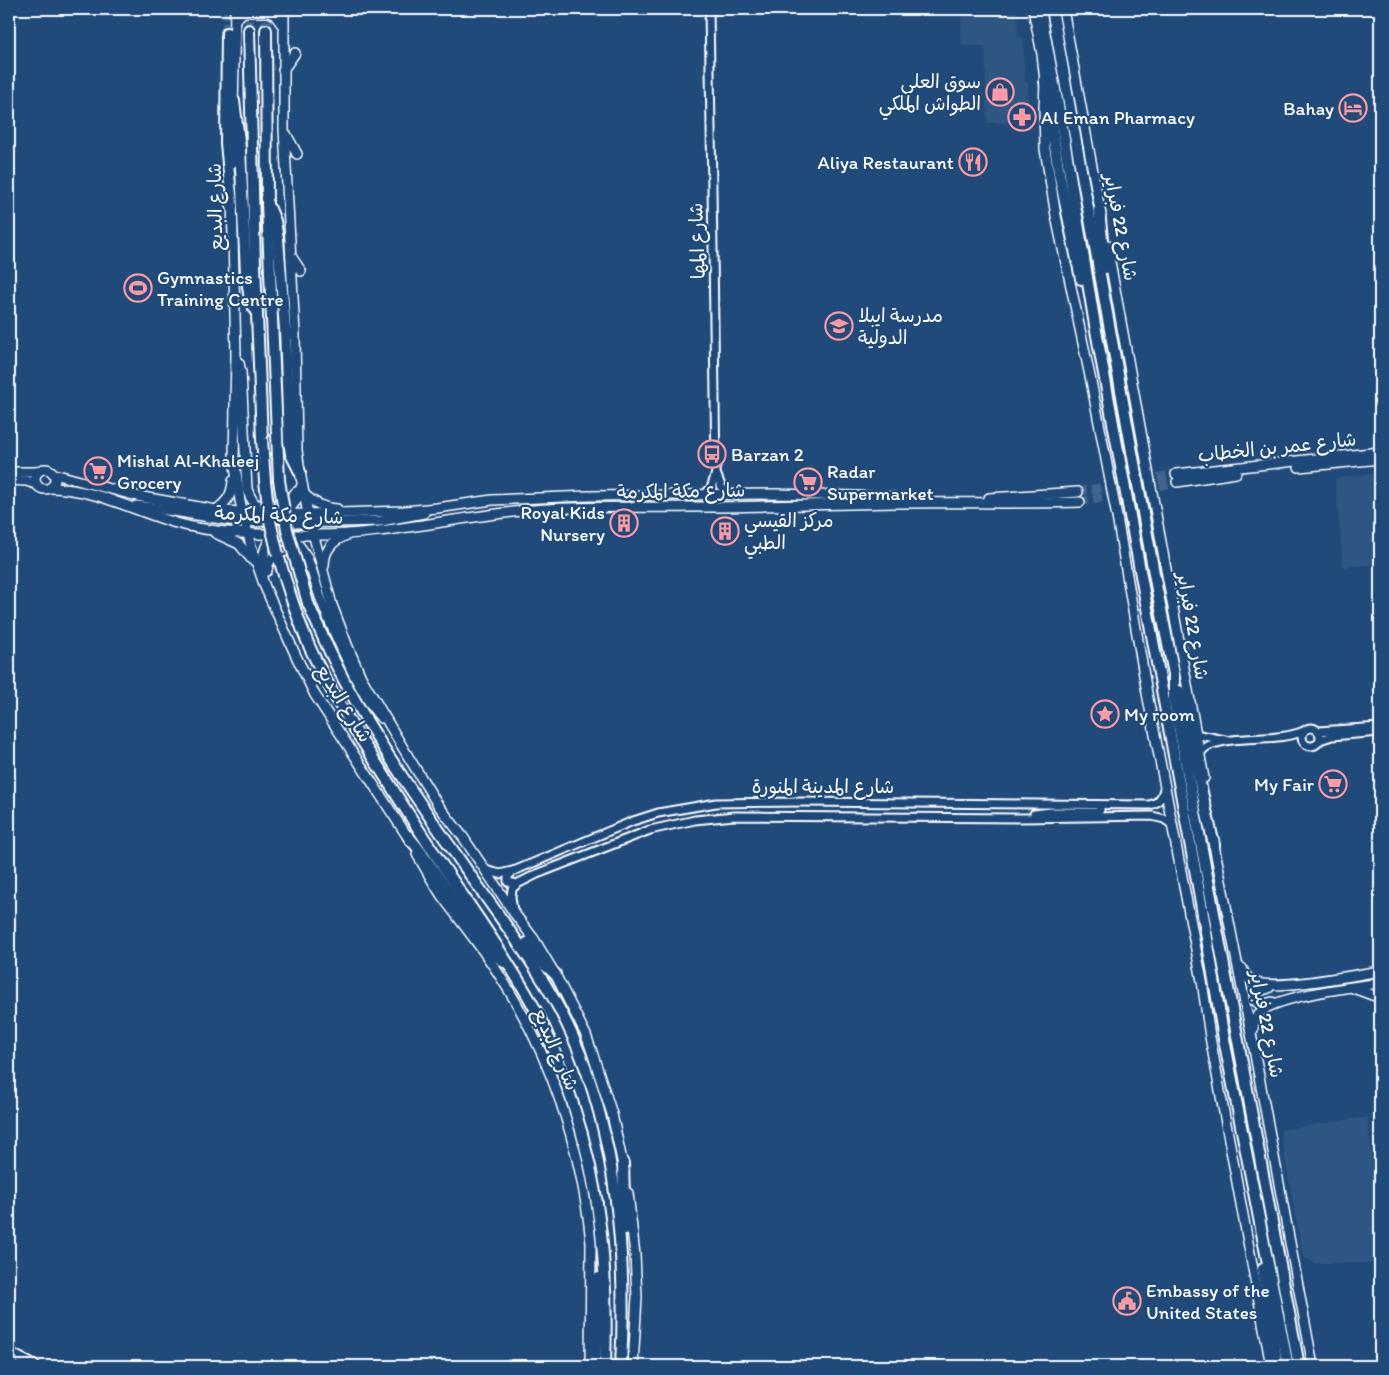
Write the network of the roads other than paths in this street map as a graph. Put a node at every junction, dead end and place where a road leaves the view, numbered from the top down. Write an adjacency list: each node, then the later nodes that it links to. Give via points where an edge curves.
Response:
1 (236, 9): 9 (main road, شارع البديع)
2 (280, 9): 10 (main road)
3 (284, 9): 10 (main road, شارع البديع)
4 (709, 9): 39 (street, شارع المها)
5 (1033, 9): 16 (main road)
6 (1040, 9): 27 (highway)
7 (1052, 9): 26 (highway, شارع 22 فبراير)
8 (1063, 9): 22 (main road, شارع 22 فبراير)
9 (235, 19): 10 (main road, via 244,12 269,12); 17 (main road, شارع البديع)
10 (283, 26): 15 (main road, شارع البديع)
11 (249, 30): 25 (highway, شارع البديع)
12 (266, 30): 20 (highway, شارع البديع)
13 (227, 33): 21 (highway, via 226,143)
14 (295, 53): 15 (main road)
15 (283, 70): 18 (main road, شارع البديع)
16 (1045, 80): 27 (highway, via 1072,241); 82 (main road, via 1045,143 1056,216 1117,517)
17 (234, 101): 21 (main road, شارع البديع); 25 (highway, via 240,148 246,273 250,300)
18 (284, 130): 19 (main road); 23 (main road, شارع البديع)
19 (297, 154)
20 (267, 204): 38 (highway, via 275,221 278,239 289,441 292,459); 92 (highway, شارع البديع, bridge, via 279,480 287,530 308,603 373,731)
21 (232, 206): 30 (main road, شارع البديع)
22 (1099, 210): 26 (highway); 76 (main road, شارع 22 فبراير)
23 (291, 256): 24 (main road); 29 (main road, شارع البديع)
24 (301, 271)
25 (257, 313): 94 (highway, شارع البديع, bridge, via 265,482 274,537 309,646 339,704)
26 (1108, 316): 70 (highway, شارع 22 فبراير)
27 (1095, 324): 104 (highway)
28 (302, 334): 29 (main road)
29 (296, 349): 38 (main road, شارع البديع)
30 (236, 354): 31 (main road, شارع البديع); 48 (main road, via 241,372 245,476)
31 (234, 429): 53 (main road, via 231,441 232,491); 57 (main road, شارع البديع, via 236,473)
32 (1380, 448): 34 (main road)
33 (1380, 452): 34 (main road, شارع عمر بن الخطاب)
34 (1353, 455): 35 (main road, شارع عمر بن الخطاب, via 1177,478)
35 (1380, 459)
36 (9, 472): 37 (main road)
37 (38, 472): 40 (main road, via 47,469); 42 (main road)
38 (300, 472): 44 (main road, شارع البديع); 48 (main road, via 299,486 287,502 267,506)
39 (716, 473): 46 (street, شارع المها, via 712,488); 47 (street, via 722,488)
40 (54, 474): 43 (main road); 53 (main road, شارع مكة المكرمة, via 137,496)
41 (9, 480): 42 (main road)
42 (36, 484): 43 (main road, via 43,490)
43 (51, 488): 50 (main road, شارع مكة المكرمة, via 77,490)
44 (303, 489): 54 (main road, via 312,502 321,507); 55 (main road, via 295,502); 58 (main road, شارع البديع)
45 (1078, 492): 47 (main road, شارع مكة المكرمة, via 980,498)
46 (706, 494): 47 (main road, شارع مكة المكرمة); 51 (main road, شارع مكة المكرمة, via 543,497)
47 (729, 494)
48 (249, 496): 55 (main road, via 255,505)
49 (1080, 502): 52 (main road, شارع مكة المكرمة)
50 (128, 505): 57 (main road); 60 (main road, شارع مكة المكرمة)
51 (437, 508): 54 (main road, شارع مكة المكرمة); 58 (main road, via 419,515 381,521)
52 (590, 508): 56 (main road); 63 (main road, شارع مكة المكرمة, via 500,513)
53 (216, 510): 57 (main road, شارع مكة المكرمة)
54 (381, 512): 58 (main road, شارع مكة المكرمة)
55 (279, 515): 57 (main road, شارع مكة المكرمة); 58 (main road, شارع مكة المكرمة); 59 (main road); 61 (main road)
56 (581, 515)
57 (245, 516): 59 (main road); 62 (main road, شارع البديع)
58 (309, 518): 61 (main road); 64 (main road, شارع البديع)
59 (266, 522): 61 (main road)
60 (193, 527): 62 (main road, شارع مكة المكرمة); 65 (main road, via 239,544)
61 (282, 530): 62 (main road, شارع مكة المكرمة); 64 (main road, شارع مكة المكرمة); 66 (main road, via 305,552); 68 (main road, via 267,544 263,557)
62 (248, 532): 65 (main road, شارع البديع)
63 (349, 534): 64 (main road, شارع مكة المكرمة); 67 (main road, via 328,547 324,561)
64 (310, 535): 67 (main road, شارع البديع)
65 (257, 567): 68 (main road, شارع البديع)
66 (313, 573): 69 (main road, via 293,553 279,552 273,556 266,569); 72 (main road, via 345,657 368,701)
67 (326, 581): 72 (main road, شارع البديع, via 356,665)
68 (265, 586): 69 (main road, شارع البديع)
69 (272, 602): 86 (main road, شارع البديع, via 315,695)
70 (1174, 674): 87 (highway); 116 (highway, شارع 22 فبراير, via 1174,700)
71 (1380, 727): 73 (street)
72 (392, 728): 88 (main road, شارع البديع, via 438,805)
73 (1318, 730): 74 (street); 79 (street)
74 (1304, 731): 77 (street); 78 (street)
75 (1380, 732): 79 (street, via 1329,736)
76 (1195, 734): 80 (street); 81 (main road, شارع 22 فبراير)
77 (1288, 736): 78 (street); 80 (street)
78 (1302, 740): 79 (street, via 1310,746)
79 (1320, 740)
80 (1230, 741): 81 (street, via 1208,746)
81 (1199, 756): 87 (main road, شارع 22 فبراير)
82 (1165, 787): 83 (street, شارع المدينة المنورة, via 1161,799 1153,804); 85 (main road)
83 (1100, 805): 84 (street, via 1098,812 1044,813); 89 (street, شارع المدينة المنورة, via 716,803 658,812)
84 (1022, 818): 85 (street, شارع المدينة المنورة, via 1152,816); 90 (street, شارع المدينة المنورة, via 734,816 695,820 650,830)
85 (1173, 825): 113 (main road)
86 (408, 836): 94 (highway, via 490,950); 109 (main road, شارع البديع, via 433,882 498,972 519,1008 561,1104 576,1158 590,1232)
87 (1214, 846): 93 (main road, شارع 22 فبراير)
88 (484, 870): 89 (street, شارع المدينة المنورة, via 496,874); 91 (main road, شارع البديع)
89 (516, 870): 90 (street, via 507,879)
90 (517, 884): 91 (street, via 511,892)
91 (514, 913): 96 (main road, شارع البديع)
92 (503, 920): 96 (highway, via 515,927); 107 (highway, شارع البديع, via 562,1014 598,1111 621,1247 624,1296)
93 (1236, 955): 97 (main road, via 1246,976 1256,983); 102 (main road, شارع 22 فبراير)
94 (508, 964): 105 (highway, شارع البديع, via 543,1026 567,1086 590,1159)
95 (1380, 971): 97 (main road)
96 (555, 974): 103 (main road, شارع البديع, via 586,1035 612,1114)
97 (1312, 982): 100 (main road, via 1261,989 1254,998 1261,1004)
98 (1380, 983): 99 (main road)
99 (1350, 988): 100 (main road); 101 (main road)
100 (1307, 995): 102 (main road, via 1260,1012 1253,1026)
101 (1375, 996)
102 (1253, 1044): 117 (main road, شارع 22 فبراير)
103 (623, 1163): 107 (highway, via 629,1294); 112 (main road, شارع البديع, via 637,1278)
104 (1261, 1236): 114 (highway); 115 (highway)
105 (603, 1248): 110 (highway, via 599,1266); 111 (highway, شارع البديع, via 607,1304)
106 (9, 1353): 108 (highway)
107 (622, 1361)
108 (34, 1366)
109 (590, 1366)
110 (595, 1366)
111 (605, 1366)
112 (633, 1366)
113 (1271, 1366)
114 (1277, 1366)
115 (1288, 1366)
116 (1299, 1366)
117 (1312, 1366)

